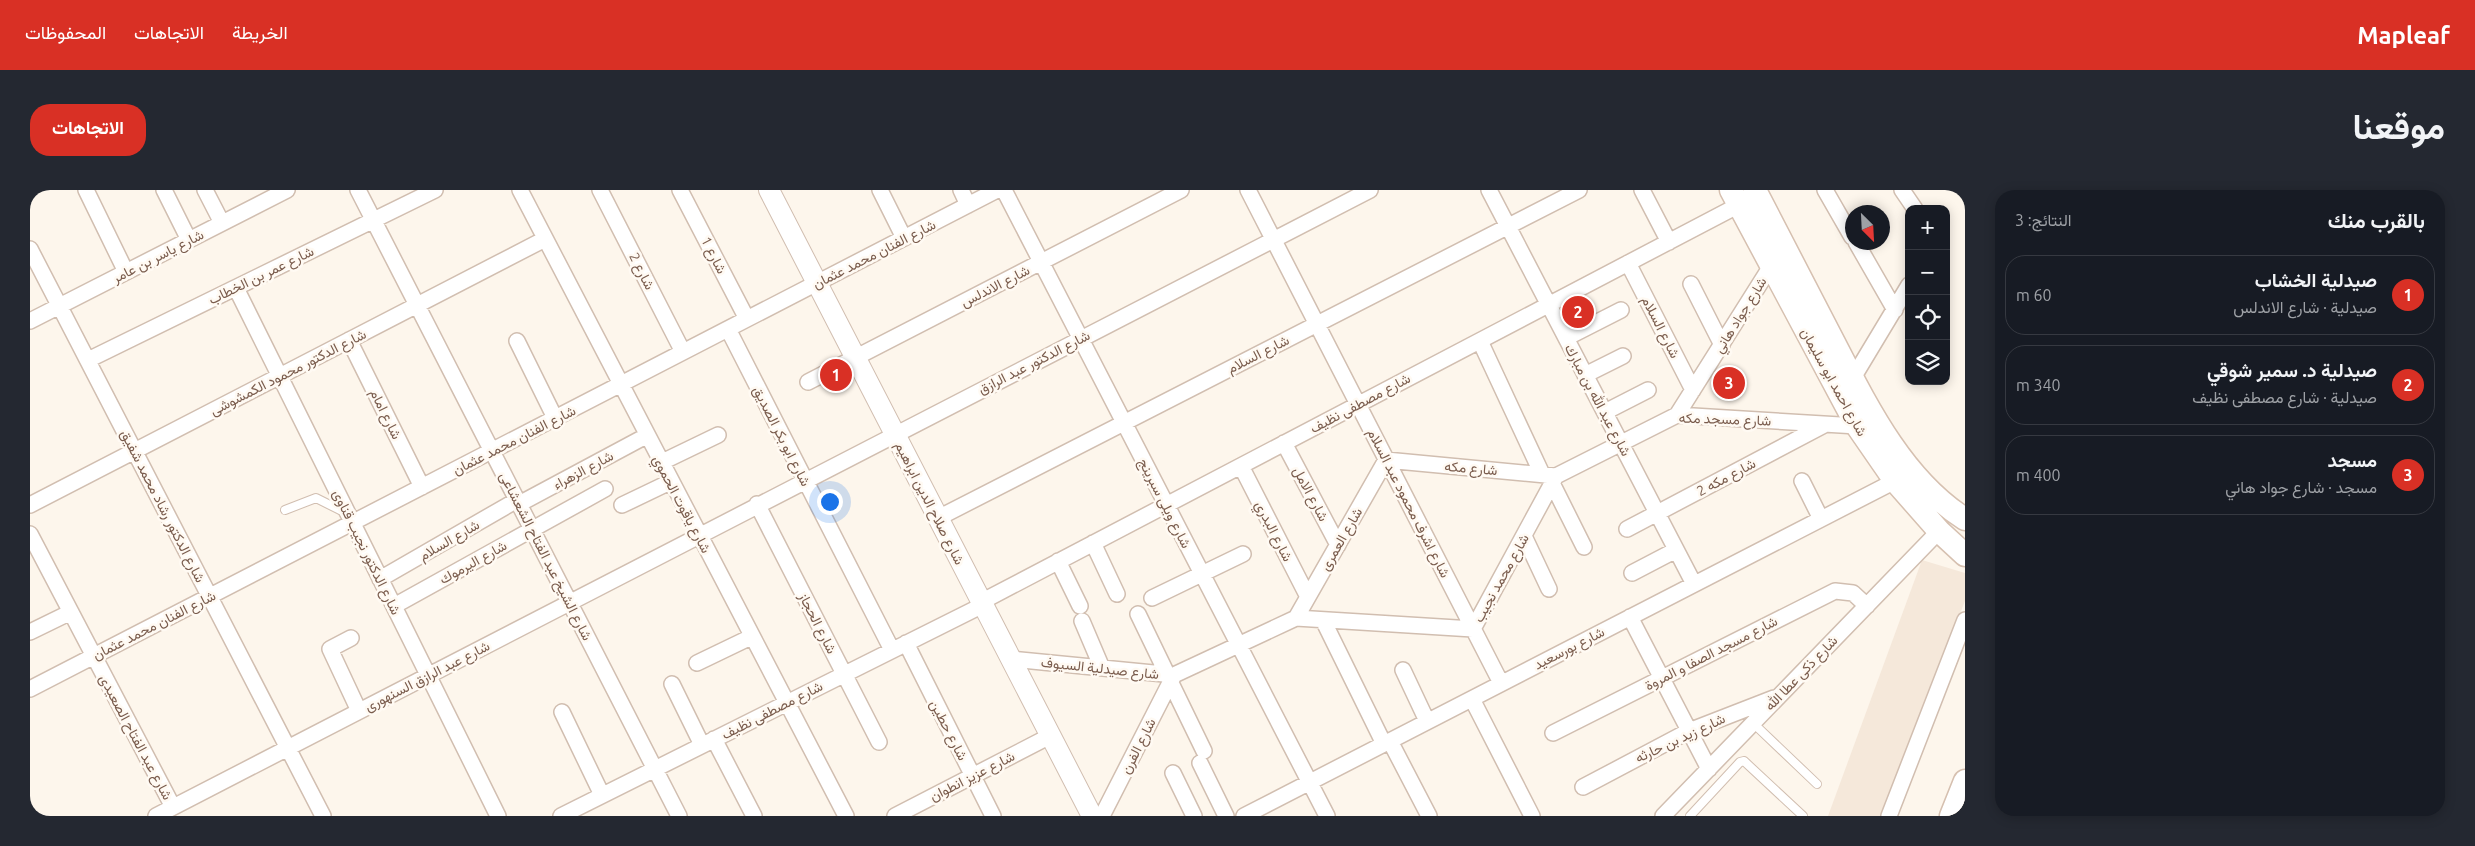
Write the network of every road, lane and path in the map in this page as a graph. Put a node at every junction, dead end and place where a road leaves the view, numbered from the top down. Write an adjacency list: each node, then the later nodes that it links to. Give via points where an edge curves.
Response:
1 (86, 190): 40 (street)
2 (164, 190): 32 (street)
3 (205, 190): 27 (street)
4 (358, 190): 26 (street, شارع الشيخ عبد الفتاح الشعشاعى)
5 (435, 190): 26 (street, شارع عمر بن الخطاب)
6 (520, 190): 31 (street, شارع ياقوت الحموي)
7 (600, 190): 60 (street, شارع 2)
8 (680, 190): 50 (street, شارع 1)
9 (769, 190): 41 (street, شارع صلاح الدين ابراهيم)
10 (880, 190): 30 (street)
11 (961, 190): 24 (street)
12 (997, 190): 24 (street, شارع الفنان محمد عثمان)
13 (1004, 190): 37 (street, شارع ويلى سبرينج)
14 (1181, 190): 37 (street, شارع الاندلس)
15 (1248, 190): 33 (street, شارع اشرف محمود عبد السلام)
16 (1370, 190): 33 (street, شارع الدكتور عبد الرازق)
17 (1489, 190): 29 (street, شارع عبد الله بن مبارك)
18 (1579, 190): 29 (street, شارع السلام)
19 (1642, 190): 34 (street)
20 (1825, 190): 28 (street)
21 (1902, 190): 25 (street)
22 (283, 191): 27 (street, شارع ياسر بن عامر)
23 (1742, 195): 34 (street, شارع مصطفى نظيف); 39 (main road, شارع احمد ابو سليمان); 66 (main road, شارع احمد ابو سليمان)
24 (968, 205): 30 (street, شارع الفنان محمد عثمان)
25 (1912, 205)
26 (374, 220): 43 (street, شارع عمر بن الخطاب); 45 (street, شارع الشيخ عبد الفتاح الشعشاعى)
27 (222, 224): 32 (street, شارع ياسر بن عامر)
28 (1845, 225)
29 (1508, 226): 46 (street, شارع عبد الله بن مبارك); 52 (street, شارع السلام)
30 (904, 238): 41 (street, شارع الفنان محمد عثمان)
31 (545, 239): 45 (street, شارع الدكتور محمود الكمشوشى); 68 (street, شارع ياقوت الحموي)
32 (189, 240): 40 (street, شارع ياسر بن عامر)
33 (1273, 240): 52 (street, شارع اشرف محمود عبد السلام); 54 (street, شارع الدكتور عبد الرازق)
34 (1669, 242): 38 (street, شارع مصطفى نظيف)
35 (30, 249): 47 (street, شارع الدكتور رشاد محمد شفيق)
36 (1861, 250): 49 (street)
37 (1041, 262): 54 (street, شارع ويلى سبرينج); 62 (street, شارع الاندلس)
38 (1628, 263): 46 (street, شارع مصطفى نظيف); 70 (street, شارع السلام)
39 (1772, 266): 59 (street, شارع جواد هاني); 77 (main road, شارع احمد ابو سليمان)
40 (126, 272): 47 (street, شارع ياسر بن عامر)
41 (817, 283): 50 (street, شارع الفنان محمد عثمان); 62 (street, شارع صلاح الدين ابراهيم)
42 (1691, 284): 59 (street)
43 (236, 288): 63 (street, شارع عمر بن الخطاب); 65 (street, شارع الدكتور نجيب قناوى)
44 (1905, 292): 49 (street)
45 (417, 305): 56 (street, شارع الدكتور محمود الكمشوشى); 84 (street, شارع الشيخ عبد الفتاح الشعشاعى)
46 (1549, 305): 55 (street, شارع عبد الله بن مبارك); 58 (street, شارع مصطفى نظيف)
47 (60, 306): 51 (street, شارع ياسر بن عامر); 63 (street, شارع الدكتور رشاد محمد شفيق)
48 (1621, 310): 55 (street)
49 (1895, 310): 66 (street)
50 (747, 319): 53 (street, شارع الفنان محمد عثمان)
51 (30, 321)
52 (1317, 324): 71 (street, شارع اشرف محمود عبد السلام); 75 (street, شارع السلام)
53 (728, 329): 60 (street, شارع الفنان محمد عثمان); 89 (street, شارع ابو بكر الصديق)
54 (1080, 338): 75 (street, شارع ويلى سبرينج); 78 (street, شارع الدكتور عبد الرازق)
55 (1566, 338): 64 (street, شارع عبد الله بن مبارك)
56 (350, 340): 65 (street, شارع الدكتور محمود الكمشوشى); 93 (street, شارع امام)
57 (517, 341): 74 (street)
58 (1480, 341): 71 (street, شارع مصطفى نظيف); 88 (street)
59 (1722, 345): 70 (street, شارع جواد هاني)
60 (683, 352): 68 (street, شارع الفنان محمد عثمان)
61 (1623, 356): 64 (street)
62 (855, 358): 67 (street, شارع الاندلس); 78 (street, شارع صلاح الدين ابراهيم)
63 (88, 360): 83 (street, شارع الدكتور رشاد محمد شفيق)
64 (1585, 375): 72 (street, شارع عبد الله بن مبارك)
65 (280, 376): 83 (street, شارع الدكتور محمود الكمشوشى); 102 (street, شارع الدكتور نجيب قناوى)
66 (1853, 378): 77 (main road, شارع احمد ابو سليمان)
67 (808, 382)
68 (621, 384): 74 (street, شارع الفنان محمد عثمان); 80 (street, شارع ياقوت الحموي)
69 (1648, 390): 72 (street)
70 (1693, 390): 73 (street, شارع جواد هاني)
71 (1358, 404): 81 (street, شارع مصطفى نظيف); 85 (street, شارع اشرف محمود عبد السلام)
72 (1605, 412): 82 (street, شارع عبد الله بن مبارك)
73 (1677, 415): 76 (street, شارع مسجد مكه); 82 (street, شارع مسجد مكه)
74 (555, 418): 84 (street, شارع الفنان محمد عثمان)
75 (1124, 423): 99 (street, شارع ويلى سبرينج); 103 (street, شارع السلام)
76 (1825, 424): 77 (street, شارع مسجد مكه); 101 (street, شارع مكه 2)
77 (1868, 424): 91 (main road, شارع احمد ابو سليمان); 104 (main road, شارع احمد ابو سليمان, via 1902,457 1943,505)
78 (894, 434): 89 (street, شارع الدكتور عبد الرازق); 103 (street, شارع صلاح الدين ابراهيم)
79 (718, 435): 86 (street)
80 (646, 436): 86 (street, شارع ياقوت الحموي); 95 (street, شارع الزهراء)
81 (1284, 443): 87 (street, شارع مصطفى نظيف); 113 (street, شارع الامل)
82 (1621, 443): 88 (street, شارع مسجد مكه); 101 (street, شارع عبد الله بن مبارك)
83 (134, 451): 97 (street, شارع الدكتور محمود الكمشوشى); 125 (street, شارع الدكتور رشاد محمد شفيق)
84 (492, 451): 93 (street, شارع الفنان محمد عثمان); 95 (street, شارع الشيخ عبد الفتاح الشعشاعى)
85 (1386, 460): 88 (street, شارع مكه); 113 (street, شارع العمرى); 140 (street, شارع اشرف محمود عبد السلام)
86 (660, 463): 92 (street, شارع ياقوت الحموي)
87 (1241, 466): 99 (street, شارع مصطفى نظيف); 126 (street, شارع البدري)
88 (1550, 478): 111 (street, شارع محمد نجيب); 114 (street)
89 (805, 480): 96 (street, شارع الدكتور عبد الرازق); 145 (street, شارع ابو بكر الصديق)
90 (1802, 481): 105 (street)
91 (1895, 481): 105 (street, شارع بورسعيد); 108 (main road, شارع احمد ابو سليمان)
92 (670, 482): 98 (street); 110 (street, شارع ياقوت الحموي)
93 (422, 487): 102 (street, شارع الفنان محمد عثمان)
94 (605, 489): 106 (street, شارع اليرموك)
95 (518, 502): 106 (street, شارع الشيخ عبد الفتاح الشعشاعى); 121 (street, شارع السلام)
96 (758, 504): 110 (street, شارع الدكتور عبد الرازق); 151 (street, شارع الحجاز)
97 (30, 505)
98 (622, 505)
99 (1166, 505): 112 (street, شارع مصطفى نظيف); 120 (street, شارع ويلى سبرينج)
100 (285, 510): 102 (lane, via 316,498)
101 (1657, 513): 107 (street, شارع مكه 2); 115 (street, شارع عبد الله بن مبارك)
102 (350, 518): 121 (street, شارع الدكتور نجيب قناوى); 125 (street, شارع الفنان محمد عثمان)
103 (938, 518): 129 (street, شارع صلاح الدين ابراهيم)
104 (1965, 518)
105 (1821, 519): 122 (street, شارع بورسعيد)
106 (532, 529): 128 (street, شارع الشيخ عبد الفتاح الشعشاعى); 130 (street, شارع اليرموك)
107 (1627, 529)
108 (1939, 531): 117 (main road, شارع احمد ابو سليمان); 132 (street, شارع ذكى عطا الله)
109 (30, 534): 133 (street, شارع عبد الفتاح الصعيدى)
110 (698, 535): 128 (street, شارع عبد الرازق السنهورى); 142 (street, شارع ياقوت الحموي)
111 (1524, 536): 123 (street); 140 (street, شارع محمد نجيب)
112 (1093, 543): 118 (street, شارع مصطفى نظيف); 124 (street)
113 (1338, 545): 126 (street, شارع العمرى)
114 (1584, 547)
115 (1676, 550): 119 (street); 122 (street, شارع عبد الله بن مبارك)
116 (1242, 554): 120 (street)
117 (1965, 554)
118 (1058, 561): 129 (street, شارع مصطفى نظيف); 131 (street)
119 (1632, 573)
120 (1202, 574): 127 (street); 144 (street, شارع ويلى سبرينج)
121 (380, 579): 130 (street, شارع الدكتور نجيب قناوى)
122 (1694, 584): 135 (street, شارع بورسعيد)
123 (1550, 589)
124 (1117, 594)
125 (209, 596): 146 (street, شارع الفنان محمد عثمان); 171 (street, شارع الدكتور رشاد محمد شفيق)
126 (1308, 597): 136 (street, شارع العمرى)
127 (1152, 598)
128 (569, 602): 152 (street, شارع عبد الرازق السنهورى); 172 (street, شارع الشيخ عبد الفتاح الشعشاعى)
129 (982, 603): 145 (street, شارع مصطفى نظيف); 147 (street, شارع صلاح الدين ابراهيم)
130 (394, 606): 152 (street, شارع الدكتور نجيب قناوى)
131 (1080, 606)
132 (1867, 606): 154 (street, شارع مسجد الصفا و المروة, via 1853,593 1835,591); 158 (street, شارع ذكى عطا الله)
133 (71, 612): 141 (street); 146 (street, شارع عبد الفتاح الصعيدى)
134 (1138, 614): 153 (street)
135 (1630, 617): 154 (street); 155 (street, شارع بورسعيد)
136 (1296, 618): 137 (street, شارع محمد نجيب); 144 (street, شارع صيدلية السيوف)
137 (1323, 620): 140 (street, شارع محمد نجيب); 170 (street)
138 (1965, 620): 202 (street)
139 (1082, 621): 149 (street)
140 (1473, 628): 155 (street, شارع اشرف محمود عبد السلام)
141 (30, 632)
142 (751, 637): 148 (street); 160 (street, شارع ياقوت الحموي)
143 (351, 638): 161 (street, via 330,649)
144 (1239, 645): 153 (street, شارع صيدلية السيوف); 177 (street, شارع ويلى سبرينج)
145 (899, 647): 151 (street, شارع مصطفى نظيف); 175 (street, شارع حطين)
146 (94, 656): 157 (street, شارع الفنان محمد عثمان); 181 (street, شارع عبد الفتاح الصعيدى)
147 (1011, 659): 149 (street, شارع صيدلية السيوف); 167 (street, شارع صلاح الدين ابراهيم)
148 (697, 664)
149 (1102, 668): 153 (street, شارع صيدلية السيوف)
150 (1403, 670): 163 (street)
151 (844, 674): 160 (street, شارع مصطفى نظيف); 169 (street, شارع الحجاز)
152 (428, 675): 161 (street, شارع عبد الرازق السنهورى); 184 (street, شارع الدكتور نجيب قناوى)
153 (1170, 677): 192 (street, شارع الفرن); 194 (street)
154 (1661, 678): 165 (street); 166 (street, شارع مسجد الصفا و المروة)
155 (1502, 683): 159 (street, شارع بورسعيد)
156 (672, 684): 168 (street)
157 (30, 689)
158 (1780, 695): 164 (street, شارع ذكى عطا الله); 165 (street, شارع زيد بن حارثه)
159 (1472, 698): 163 (street, شارع بورسعيد); 198 (street)
160 (786, 703): 168 (street, شارع مصطفى نظيف); 188 (street, شارع ياقوت الحموي)
161 (359, 711): 171 (street, شارع عبد الرازق السنهورى)
162 (562, 712): 180 (street)
163 (1427, 722): 170 (street, شارع بورسعيد)
164 (1753, 723): 173 (street, شارع ذكى عطا الله); 178 (lane)
165 (1689, 731): 173 (street); 179 (street, شارع زيد بن حارثه)
166 (1553, 733)
167 (1050, 736): 175 (street, شارع عزيز انطوان); 191 (street, شارع صلاح الدين ابراهيم)
168 (708, 742): 172 (street, شارع مصطفى نظيف); 187 (street)
169 (878, 742)
170 (1387, 742): 177 (street, شارع بورسعيد); 197 (street)
171 (287, 748): 181 (street, شارع عبد الرازق السنهورى); 183 (street, شارع الدكتور رشاد محمد شفيق)
172 (655, 769): 180 (street, شارع مصطفى نظيف); 186 (street, شارع الشيخ عبد الفتاح الشعشاعى)
173 (1709, 769): 199 (street, شارع ذكى عطا الله)
174 (1173, 773): 193 (street)
175 (972, 776): 189 (street, شارع عزيز انطوان); 190 (street, شارع حطين)
176 (1965, 781): 203 (main road)
177 (1309, 782): 195 (street, شارع بورسعيد); 196 (street, شارع ويلى سبرينج)
178 (1817, 784)
179 (1584, 787)
180 (602, 795): 185 (street, شارع مصطفى نظيف)
181 (173, 807): 182 (street, شارع عبد الرازق السنهورى)
182 (156, 816)
183 (322, 816)
184 (498, 816)
185 (560, 816)
186 (679, 816)
187 (754, 816)
188 (846, 816)
189 (894, 816)
190 (993, 816)
191 (1092, 816)
192 (1102, 816)
193 (1194, 816)
194 (1226, 816)
195 (1244, 816)
196 (1327, 816)
197 (1429, 816)
198 (1532, 816)
199 (1663, 816)
200 (1690, 816): 201 (lane, via 1744,761)
201 (1803, 816)
202 (1889, 816)
203 (1951, 816)

